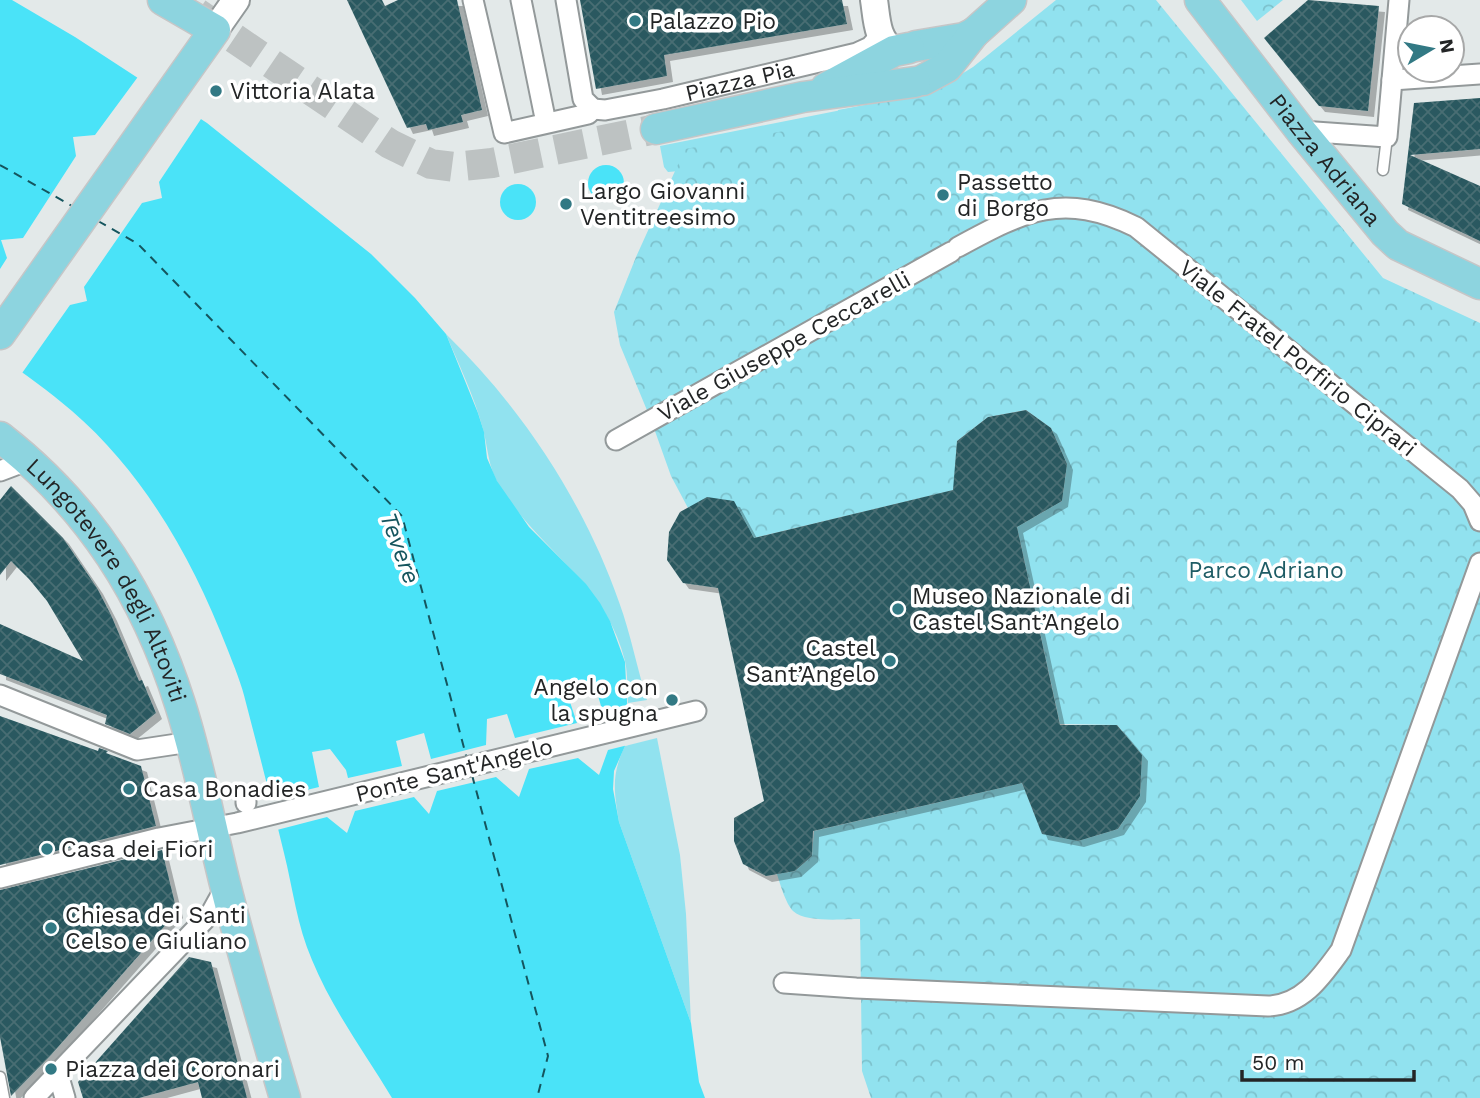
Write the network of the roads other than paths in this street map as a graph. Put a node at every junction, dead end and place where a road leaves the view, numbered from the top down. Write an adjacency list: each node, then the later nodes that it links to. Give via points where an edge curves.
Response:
1 (163, 0): 10 (main road)
2 (236, 0): 10 (street)
3 (473, 0): 16 (street, via 502,124 588,114)
4 (521, 0): 17 (street)
5 (566, 0): 16 (street, via 583,99)
6 (874, 0): 12 (street)
7 (1011, 0): 11 (main road)
8 (1200, 0): 19 (main road, Piazza Adriana)
9 (1399, 0): 14 (street)
10 (215, 30): 24 (main road)
11 (974, 33): 12 (main road); 15 (main road, Piazza Pia, via 947,67 919,81)
12 (900, 45): 15 (main road, Piazza Pia, via 849,77); 16 (street, Piazza Pia, via 870,47 663,99)
13 (1480, 74): 14 (street)
14 (1392, 80): 20 (street)
15 (803, 97): 18 (main road, Piazza Pia)
16 (593, 109)
17 (544, 113)
18 (656, 129)
19 (1301, 131): 20 (street); 23 (main road, Piazza Adriana, via 1398,245)
20 (1387, 137): 21 (lane)
21 (1383, 170)
22 (1025, 214): 26 (street, Viale Giuseppe Ceccarelli); 29 (street, Viale Fratel Porfirio Ciprari, via 1083,207 1136,226 1460,489)
23 (1480, 284)
24 (0, 334)
25 (0, 437): 27 (main road, Lungotevere degli Altoviti)
26 (616, 440)
27 (29, 460): 28 (street); 33 (main road, Lungotevere degli Altoviti, via 85,518 121,572 168,670)
28 (0, 471)
29 (1480, 521)
30 (1478, 568): 37 (street, via 1341,950 1310,989 1293,1001 1268,1006)
31 (0, 695): 33 (street, via 137,750)
32 (696, 711): 34 (street, Ponte Sant'Angelo, via 249,807)
33 (190, 742): 34 (main road, Lungotevere degli Altoviti)
34 (212, 829): 35 (street, Ponte Sant'Angelo); 36 (main road, Lungotevere degli Altoviti)
35 (0, 878)
36 (226, 886): 38 (street, via 214,909); 43 (main road, Lungotevere degli Altoviti)
37 (784, 983)
38 (58, 1074): 41 (street); 42 (street)
39 (0, 1077): 40 (lane)
40 (4, 1098)
41 (34, 1098)
42 (65, 1098)
43 (285, 1098)

